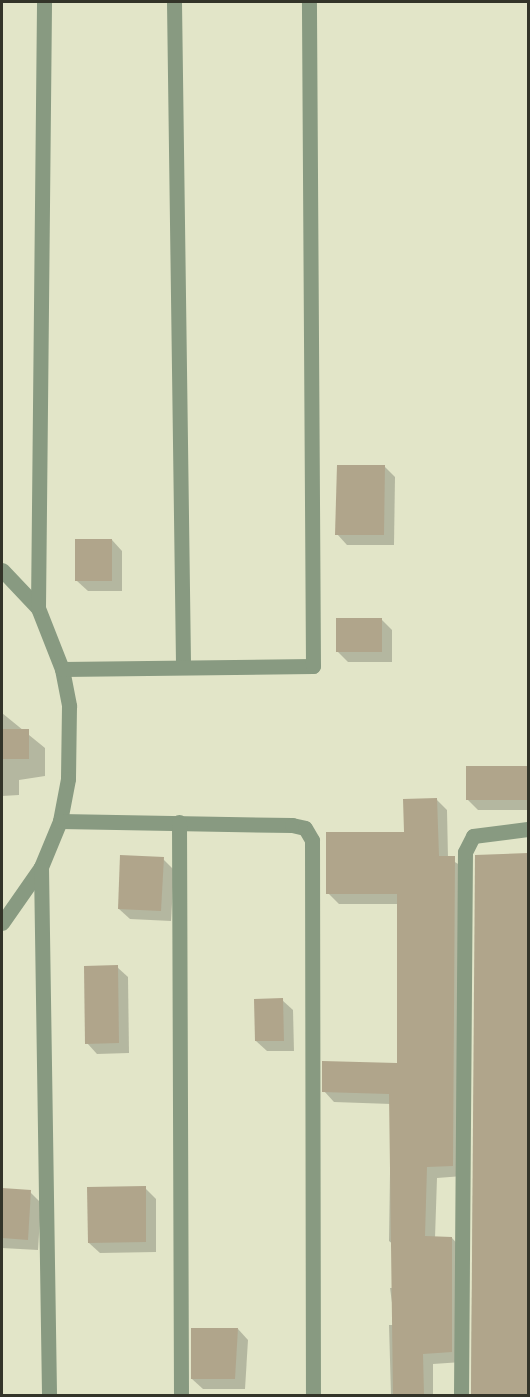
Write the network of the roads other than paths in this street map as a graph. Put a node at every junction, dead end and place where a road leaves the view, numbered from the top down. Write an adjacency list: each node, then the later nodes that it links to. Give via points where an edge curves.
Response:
1 (44, 2): 5 (street)
2 (174, 2): 6 (street)
3 (309, 2): 6 (street, via 313,666)
4 (2, 570): 5 (street)
5 (38, 608): 7 (street)
6 (183, 667): 7 (street)
7 (62, 669): 8 (street, via 69,740)
8 (60, 821): 9 (street); 11 (street)
9 (179, 822): 14 (street); 15 (street, via 292,825 305,828 312,840)
10 (528, 829): 16 (street, via 473,836 465,852)
11 (40, 867): 12 (street); 13 (street)
12 (2, 923)
13 (50, 1395)
14 (181, 1395)
15 (313, 1395)
16 (461, 1395)

